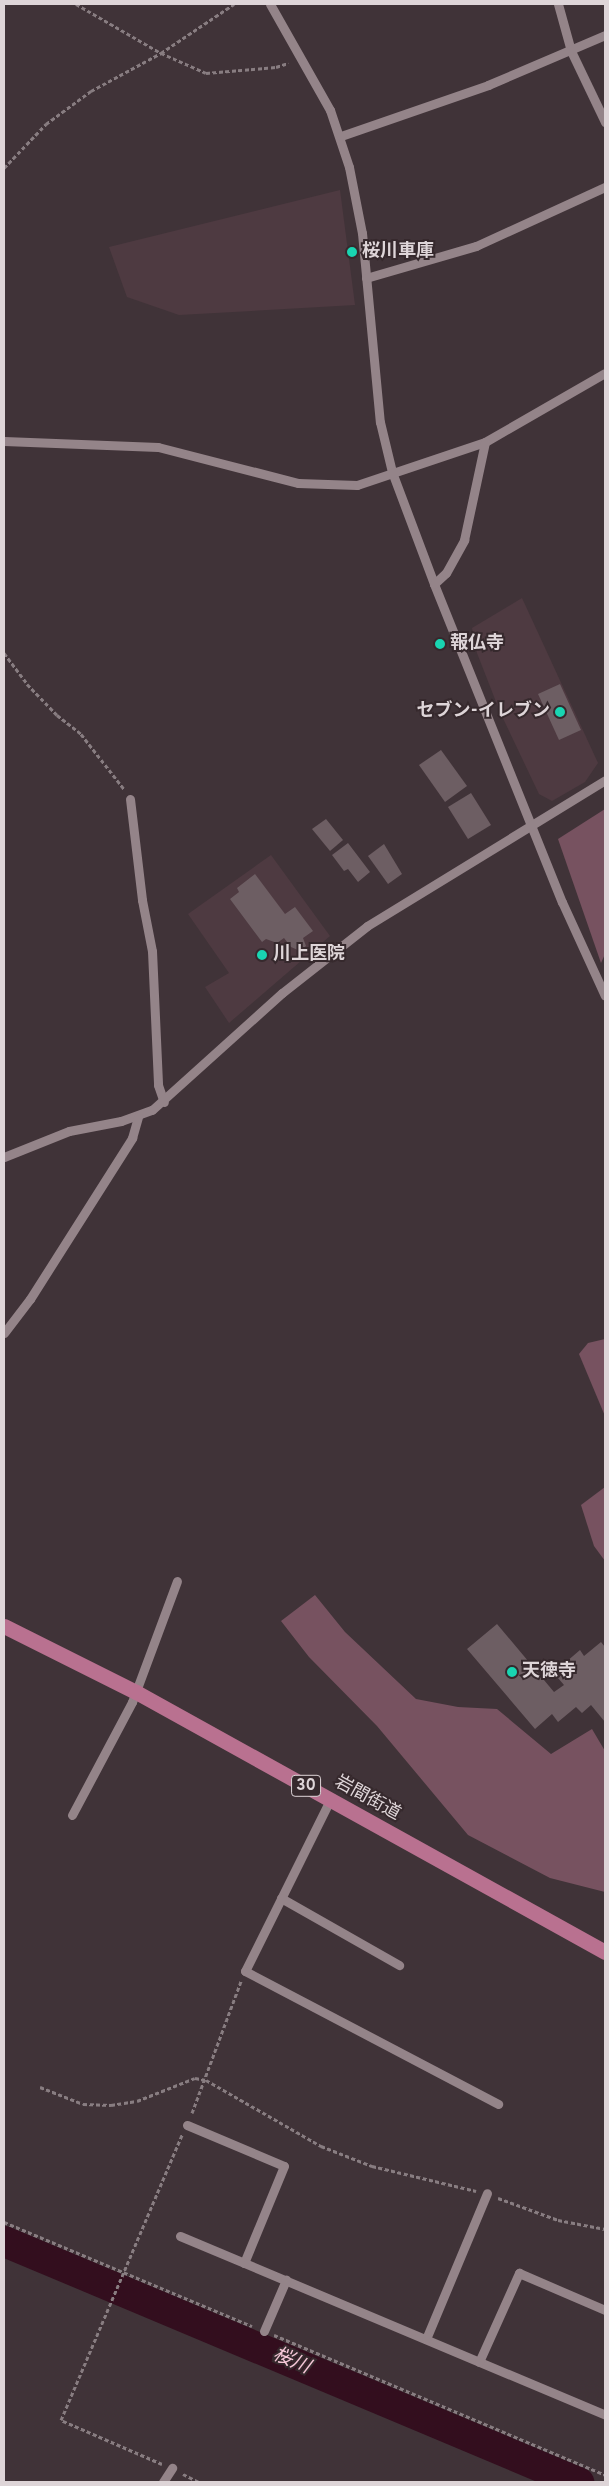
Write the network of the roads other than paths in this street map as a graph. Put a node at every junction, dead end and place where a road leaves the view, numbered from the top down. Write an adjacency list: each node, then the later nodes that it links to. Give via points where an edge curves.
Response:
1 (270, 4): 6 (street)
2 (558, 4): 4 (street)
3 (605, 35): 4 (street)
4 (571, 51): 5 (street); 6 (street, via 488,85)
5 (605, 122)
6 (341, 136): 8 (street, via 358,207)
7 (605, 187): 8 (street, via 476,246)
8 (366, 278): 12 (street, via 380,422)
9 (605, 373): 11 (street)
10 (4, 441): 12 (street, via 158,447 298,484 357,485)
11 (485, 442): 12 (street); 13 (street, via 464,540 446,573)
12 (392, 472): 13 (street)
13 (434, 584): 16 (street)
14 (605, 780): 16 (street)
15 (130, 799): 18 (street, via 152,951 158,1085)
16 (532, 824): 17 (street, via 562,902); 18 (street, via 367,926 282,993)
17 (605, 996)
18 (164, 1102): 19 (street)
19 (138, 1117): 20 (street, via 69,1131); 21 (street, via 132,1138 30,1299)
20 (4, 1157)
21 (4, 1333)
22 (177, 1581): 24 (street)
23 (4, 1626): 24 (main road, 岩間街道 / 30)
24 (136, 1692): 25 (main road, 岩間街道 / 30); 26 (street)
25 (330, 1800): 27 (street); 28 (main road, 岩間街道 / 30)
26 (72, 1815)
27 (281, 1898): 29 (street); 30 (street, via 245,1971)
28 (605, 1952)
29 (399, 1965)
30 (498, 2104)
31 (186, 2125): 34 (street, via 284,2166)
32 (488, 2193): 38 (street)
33 (180, 2236): 34 (street)
34 (244, 2263): 35 (street)
35 (286, 2280): 37 (street); 38 (street)
36 (605, 2310): 39 (street, via 519,2273)
37 (264, 2330)
38 (426, 2339): 39 (street)
39 (479, 2362): 40 (street)
40 (605, 2414)
41 (172, 2468): 42 (street)
42 (163, 2482)

